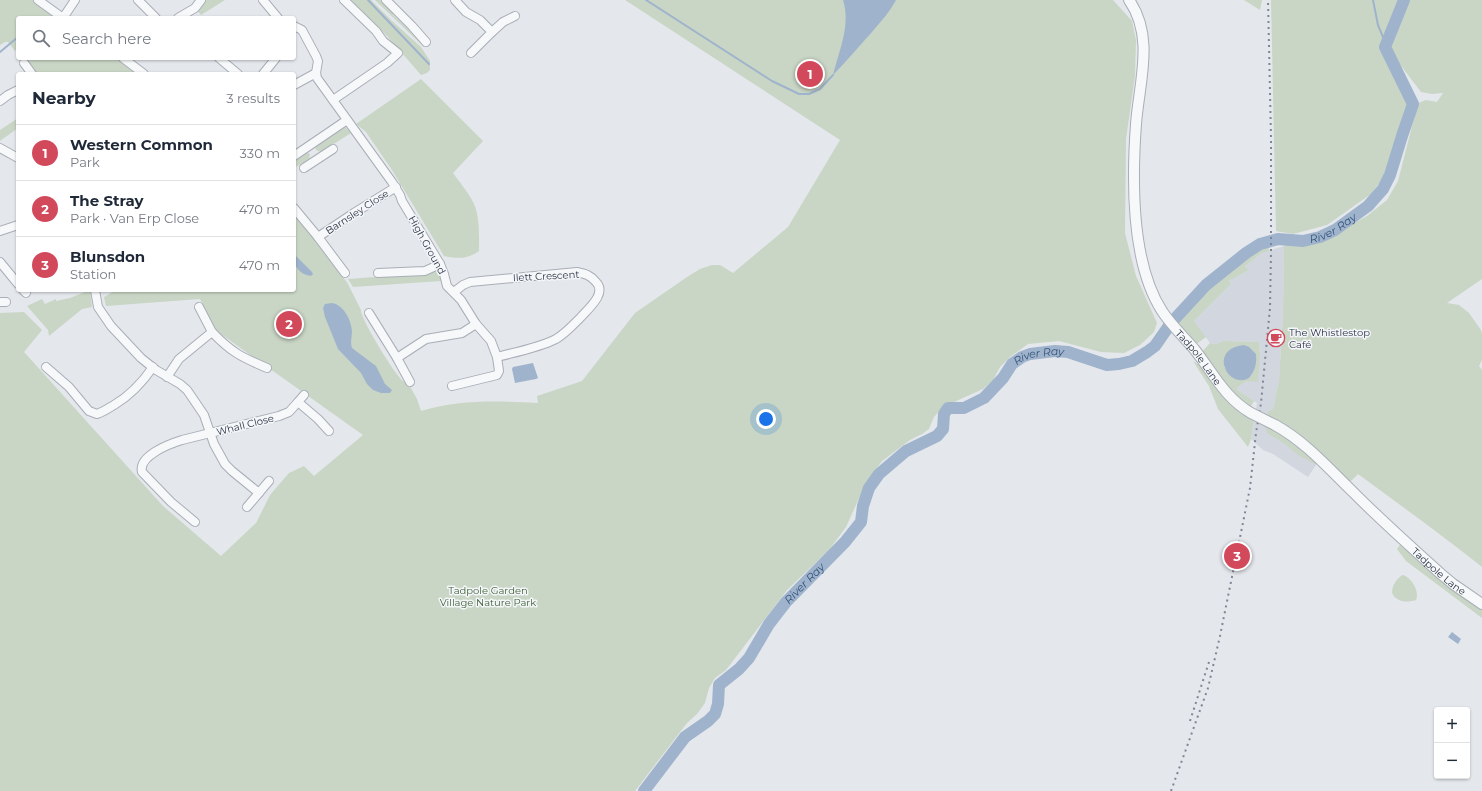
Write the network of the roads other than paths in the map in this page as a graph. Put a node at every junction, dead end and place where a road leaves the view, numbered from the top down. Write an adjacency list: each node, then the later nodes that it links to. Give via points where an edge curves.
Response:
1 (38, 0): 10 (street)
2 (75, 0): 11 (street)
3 (138, 0): 12 (street)
4 (201, 0): 13 (street)
5 (263, 0): 14 (street)
6 (344, 0): 31 (street, via 400,55)
7 (385, 0): 18 (street)
8 (455, 0): 17 (street)
9 (1129, 0): 73 (street, Tadpole Lane, bridge, via 1136,10 1144,45 1135,144 1137,232 1147,279 1162,311 1235,402 1276,425 1311,451 1453,584)
10 (60, 16)
11 (64, 16)
12 (154, 16)
13 (183, 16)
14 (276, 16)
15 (515, 16): 17 (street)
16 (296, 27): 28 (street, High Ground, via 302,30 316,56)
17 (492, 32): 19 (street)
18 (426, 42)
19 (471, 53)
20 (126, 60): 25 (street)
21 (221, 60): 26 (street)
22 (274, 60): 27 (street)
23 (24, 63): 24 (street)
24 (31, 72)
25 (141, 72)
26 (236, 72)
27 (265, 72)
28 (316, 73): 29 (street); 31 (street, High Ground)
29 (296, 84)
30 (16, 91): 32 (street)
31 (333, 100): 33 (street, High Ground)
32 (0, 101)
33 (346, 120): 34 (street); 41 (street, High Ground)
34 (309, 146): 37 (street); 39 (street)
35 (0, 148): 38 (street)
36 (333, 149): 39 (street)
37 (296, 155)
38 (16, 156)
39 (318, 158): 40 (street)
40 (304, 168)
41 (396, 187): 45 (street, Barnsley Close); 47 (street, High Ground)
42 (296, 210): 45 (street, Barnsley Close)
43 (16, 225): 44 (street)
44 (0, 231)
45 (318, 237): 48 (street, Barnsley Close)
46 (0, 262): 50 (street)
47 (440, 264): 49 (street, via 425,271); 52 (street, High Ground, via 446,284)
48 (345, 273)
49 (378, 273)
50 (16, 282)
51 (95, 292): 60 (street, via 99,309 113,328)
52 (454, 292): 55 (street, High Ground); 57 (street, Ilett Crescent, via 470,282 578,272 591,276 599,285 597,299 573,326 556,339)
53 (198, 307): 56 (street)
54 (369, 313): 58 (street)
55 (476, 324): 57 (street, High Ground, via 491,341); 58 (street, via 462,333 426,339)
56 (212, 332): 61 (street, via 236,354); 62 (street, via 179,359)
57 (497, 357): 64 (street, High Ground, via 499,371 495,376)
58 (396, 358): 63 (street)
59 (46, 366): 60 (street, via 69,387 89,411 97,414 131,393)
60 (153, 367): 62 (street)
61 (266, 368)
62 (167, 376): 68 (street, via 182,386 194,400 204,415)
63 (410, 382)
64 (452, 386)
65 (304, 395): 66 (street, Whall Close)
66 (298, 402): 67 (street); 68 (street, Whall Close, via 284,414)
67 (329, 431)
68 (211, 434): 70 (street, via 225,464); 72 (street, Whall Close, via 165,446 151,455 142,467 144,475)
69 (269, 481): 70 (street)
70 (259, 494): 71 (street)
71 (247, 507)
72 (195, 522)
73 (1482, 604)

